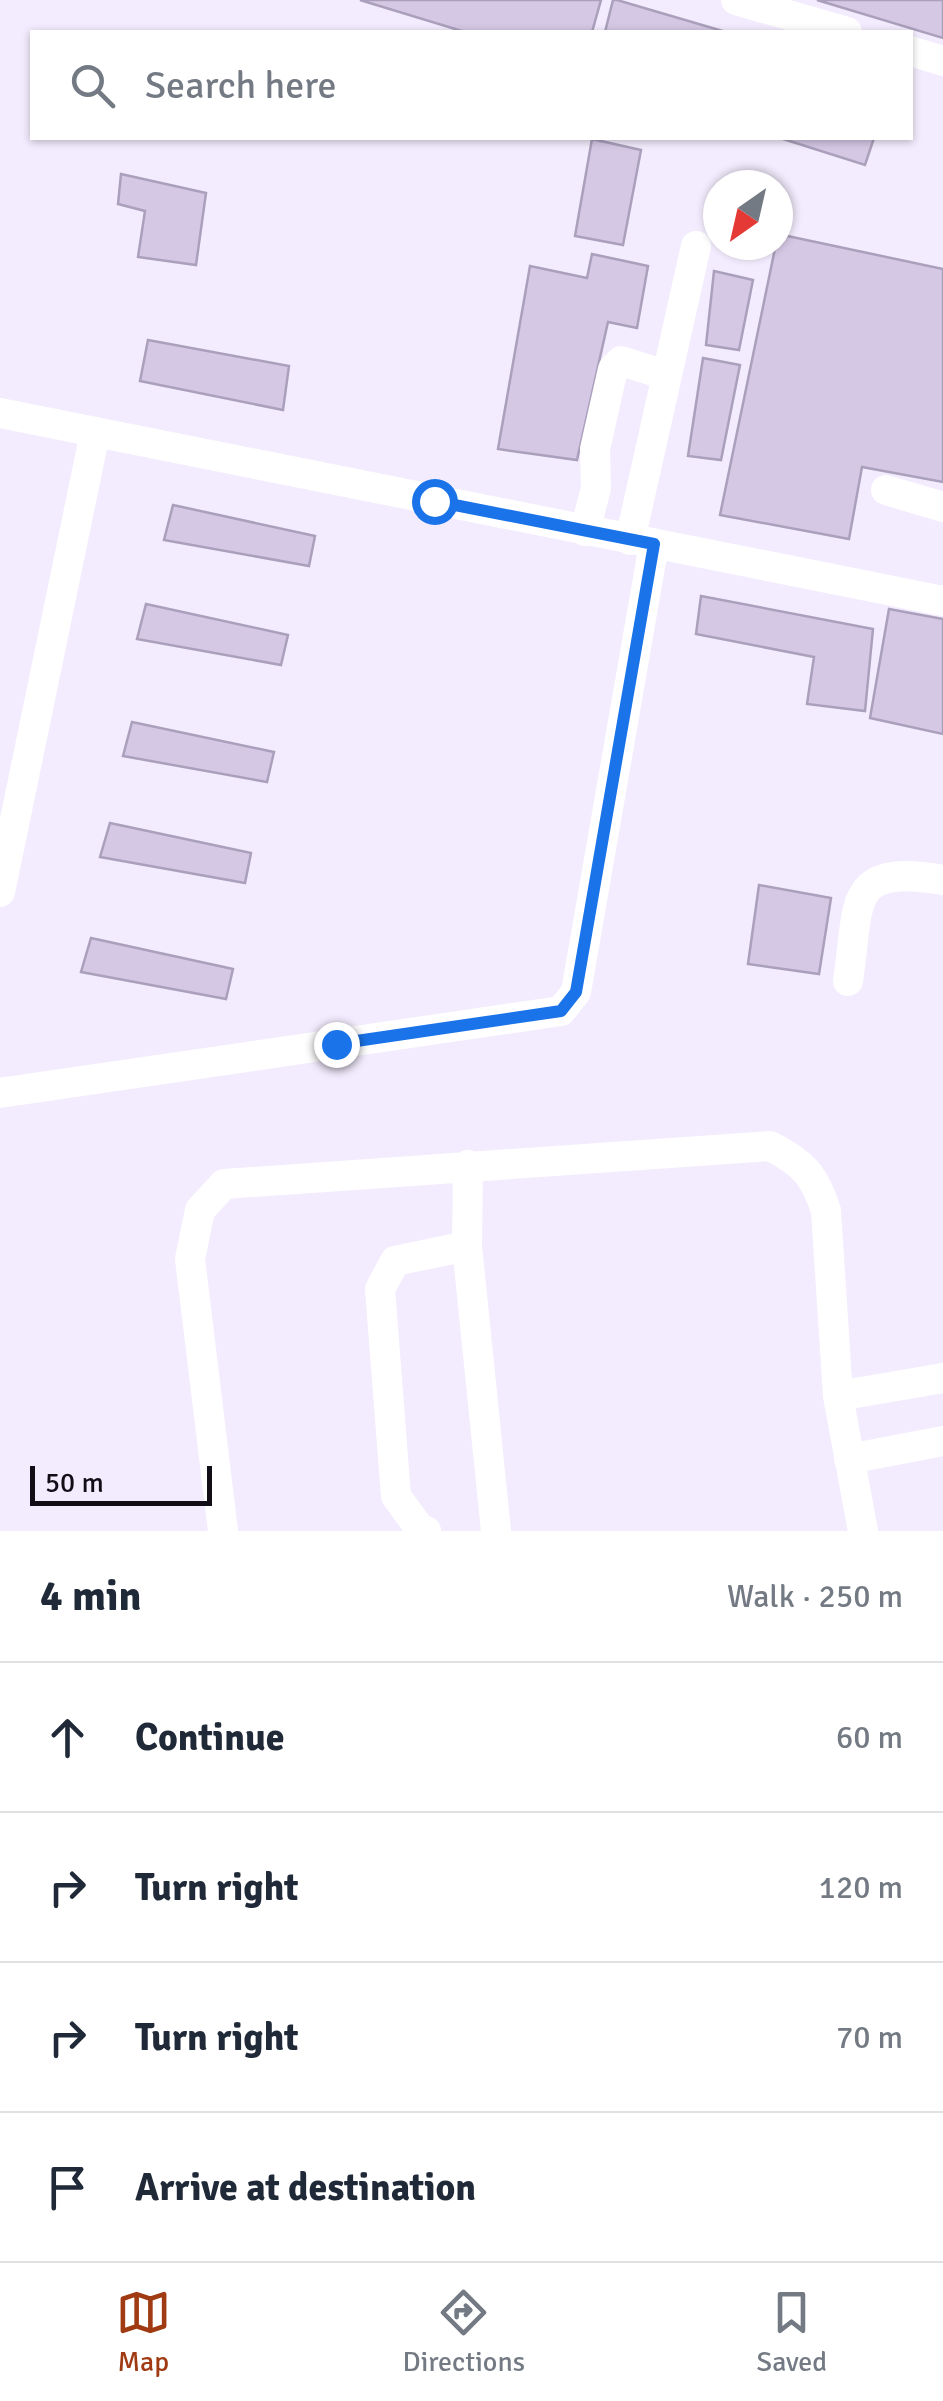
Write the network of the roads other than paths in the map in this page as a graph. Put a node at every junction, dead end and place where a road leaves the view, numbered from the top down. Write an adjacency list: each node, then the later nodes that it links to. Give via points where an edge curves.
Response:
1 (736, 0): 2 (street)
2 (840, 30)
3 (913, 52): 4 (street)
4 (943, 61)
5 (696, 246): 6 (street)
6 (666, 376): 11 (street, via 621,361 612,369); 12 (street)
7 (0, 414): 8 (street)
8 (95, 433): 11 (street); 15 (street)
9 (886, 490): 10 (street)
10 (943, 507)
11 (585, 531): 12 (street)
12 (642, 542): 13 (street); 17 (street, via 576,992 561,1011)
13 (943, 601)
14 (943, 880): 16 (street, via 898,872 870,884 860,899)
15 (0, 892)
16 (848, 980)
17 (0, 1093)
18 (468, 1165): 19 (street); 21 (street, via 770,1146 803,1162 826,1211); 24 (street, via 224,1184 200,1210 190,1259)
19 (467, 1246): 25 (street, via 395,1260 380,1288 396,1496); 26 (street)
20 (943, 1378): 21 (street)
21 (838, 1396): 23 (street)
22 (943, 1441): 23 (street)
23 (850, 1459): 27 (street)
24 (224, 1531)
25 (426, 1531)
26 (496, 1531)
27 (863, 1531)

